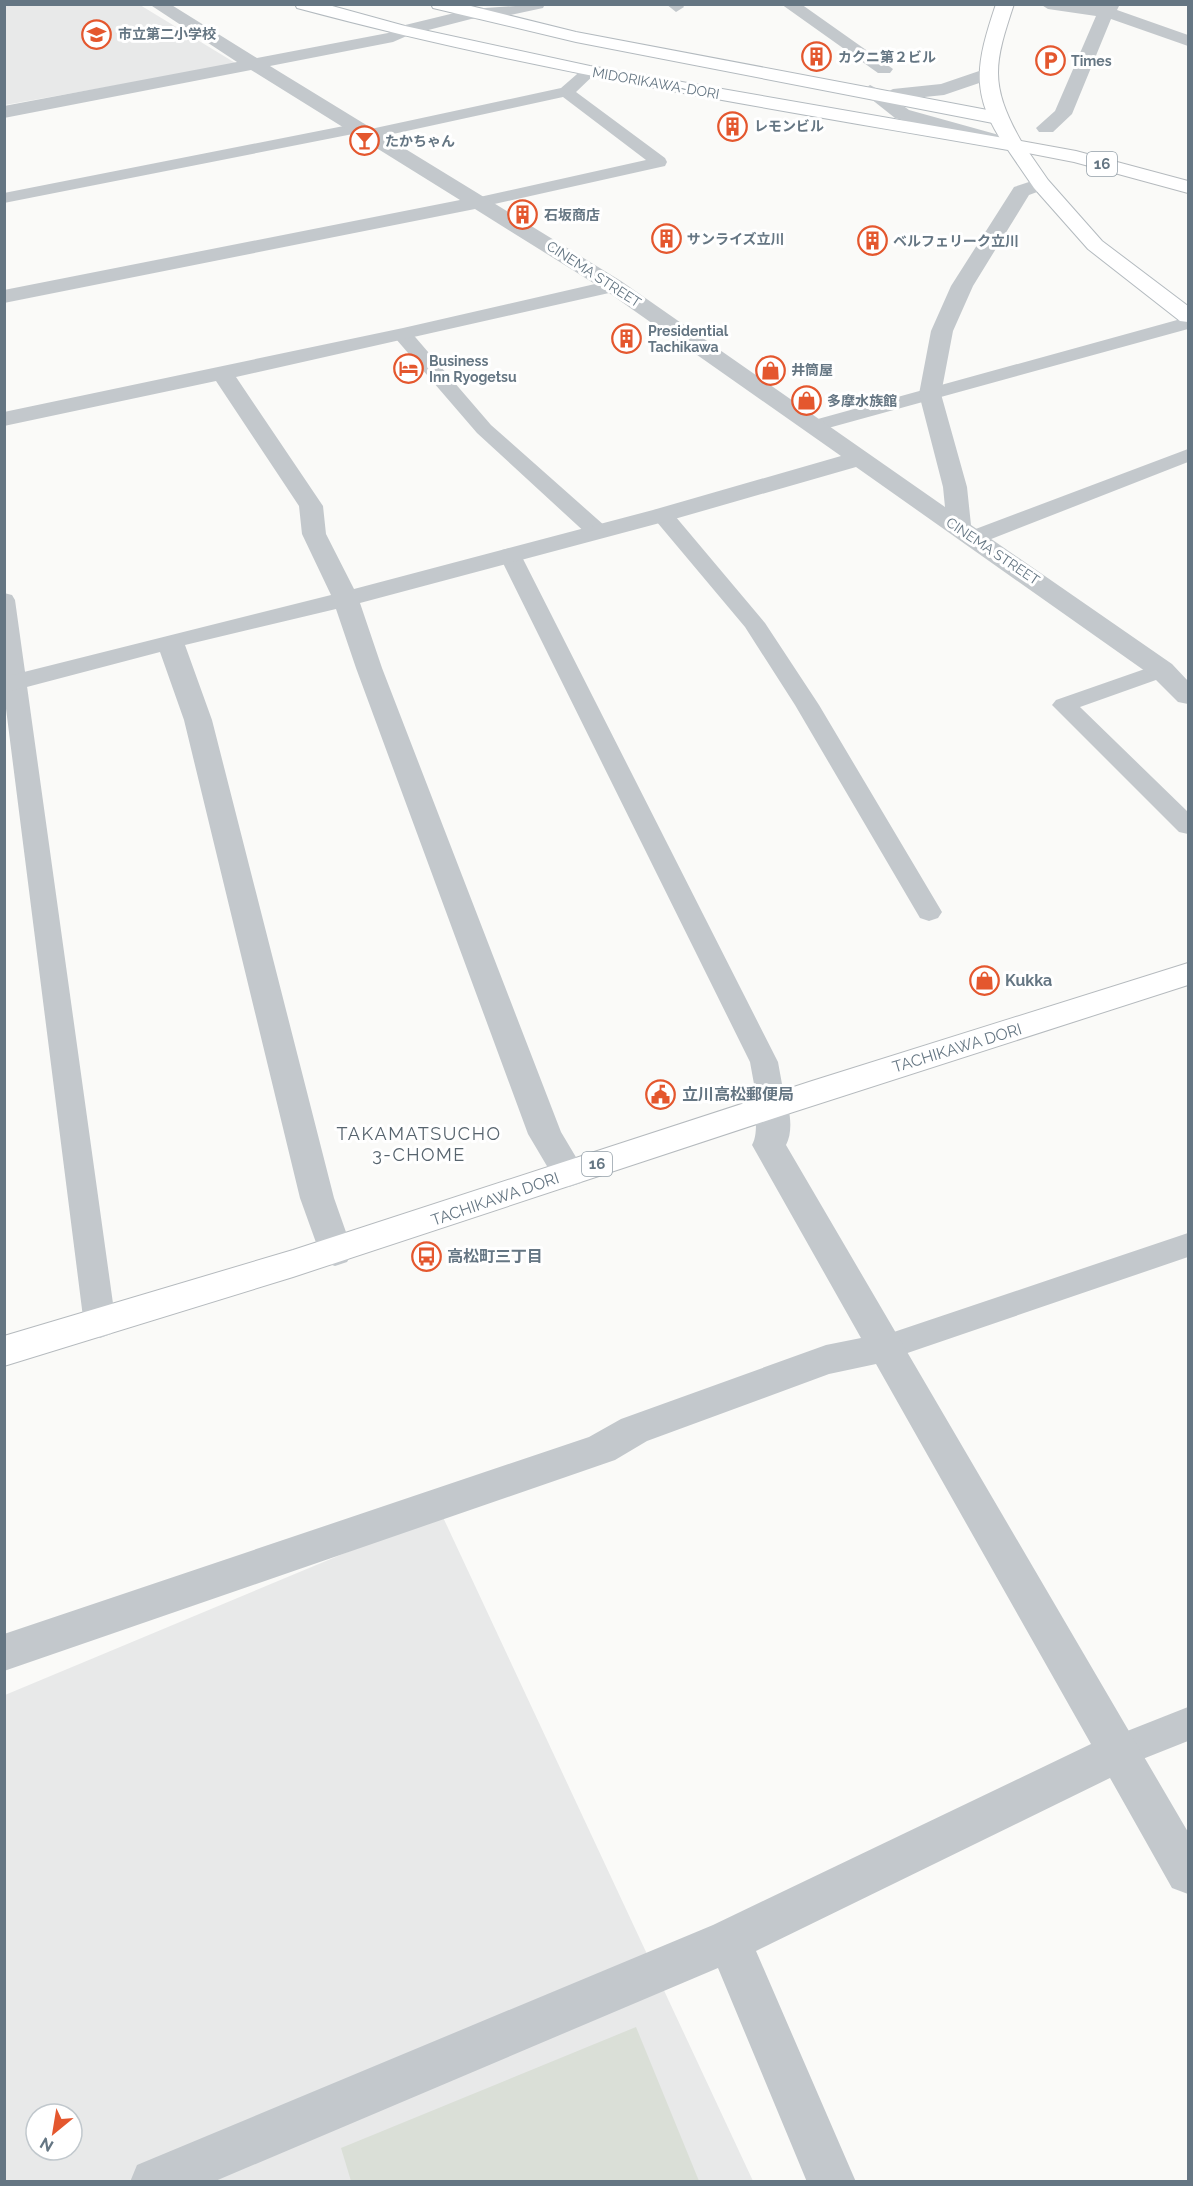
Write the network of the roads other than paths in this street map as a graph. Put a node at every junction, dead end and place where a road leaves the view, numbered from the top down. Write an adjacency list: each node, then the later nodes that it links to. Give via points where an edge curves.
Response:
1 (157, 4): 12 (street, CINEMA STREET)
2 (303, 4): 10 (street, MIDORIKAWA-DORI)
3 (439, 4): 9 (street, MIDORIKAWA-DORI)
4 (537, 4): 9 (street)
5 (789, 4): 13 (street)
6 (1005, 4): 15 (street)
7 (1048, 4): 8 (street)
8 (1109, 8): 11 (street); 21 (street, via 1063,114)
9 (471, 14): 10 (street); 16 (street, MIDORIKAWA-DORI)
10 (403, 31): 12 (street, via 393,37); 14 (street, MIDORIKAWA-DORI)
11 (1188, 41)
12 (258, 65): 19 (street); 22 (street, CINEMA STREET)
13 (884, 69)
14 (590, 71): 17 (lane); 24 (street, MIDORIKAWA-DORI)
15 (985, 75): 18 (street, via 936,90); 20 (street)
16 (870, 91): 18 (street, MIDORIKAWA-DORI); 24 (street, via 902,114)
17 (566, 92): 22 (lane); 28 (lane, via 659,162)
18 (893, 96): 20 (street, MIDORIKAWA-DORI)
19 (4, 112)
20 (998, 117): 21 (street, MIDORIKAWA-DORI); 24 (street)
21 (1046, 128): 23 (street, MIDORIKAWA-DORI)
22 (364, 131): 27 (lane); 28 (street, CINEMA STREET)
23 (1069, 134)
24 (1014, 145): 25 (street); 26 (street, 16)
25 (1041, 184): 31 (street, via 1095,245); 35 (street, via 1021,191 962,286 942,331)
26 (1188, 187)
27 (4, 198)
28 (482, 202): 29 (street, CINEMA STREET); 30 (street)
29 (613, 286): 33 (street); 37 (street, CINEMA STREET)
30 (4, 297)
31 (1188, 316)
32 (1188, 323): 35 (lane)
33 (402, 335): 34 (street); 41 (lane, via 484,429)
34 (222, 373): 36 (street); 44 (street, via 311,506 314,534)
35 (930, 394): 37 (lane); 42 (street)
36 (4, 419)
37 (814, 426): 39 (street, CINEMA STREET)
38 (1188, 455): 42 (lane)
39 (860, 458): 40 (street); 42 (street, CINEMA STREET)
40 (662, 515): 41 (street); 52 (lane, via 754,623)
41 (597, 531): 43 (street)
42 (966, 534): 48 (street, CINEMA STREET)
43 (510, 555): 44 (street); 54 (lane, via 764,1062)
44 (346, 599): 46 (street); 55 (street, via 545,1134)
45 (4, 600): 49 (lane)
46 (170, 641): 49 (street); 57 (street, via 198,720 317,1198)
47 (1188, 658): 48 (street)
48 (1162, 670): 50 (street, CINEMA STREET); 51 (lane, via 1064,705)
49 (9, 684): 58 (lane)
50 (1188, 696)
51 (1188, 826)
52 (929, 912)
53 (1188, 974): 54 (street, TACHIKAWA DORI / 16)
54 (772, 1106): 55 (street, TACHIKAWA DORI / 16); 59 (street, via 773,1138 769,1145)
55 (569, 1174): 57 (street, TACHIKAWA DORI / 16)
56 (1188, 1245): 59 (lane)
57 (335, 1252): 58 (street, TACHIKAWA DORI / 16)
58 (100, 1325): 60 (street, TACHIKAWA DORI / 16)
59 (887, 1347): 61 (street, via 826,1360 634,1430 602,1449); 63 (street)
60 (4, 1352)
61 (4, 1653)
62 (1188, 1724): 63 (lane)
63 (1120, 1750): 64 (street); 65 (street)
64 (1188, 1873)
65 (729, 1941): 66 (street); 67 (street)
66 (154, 2181)
67 (832, 2181)

